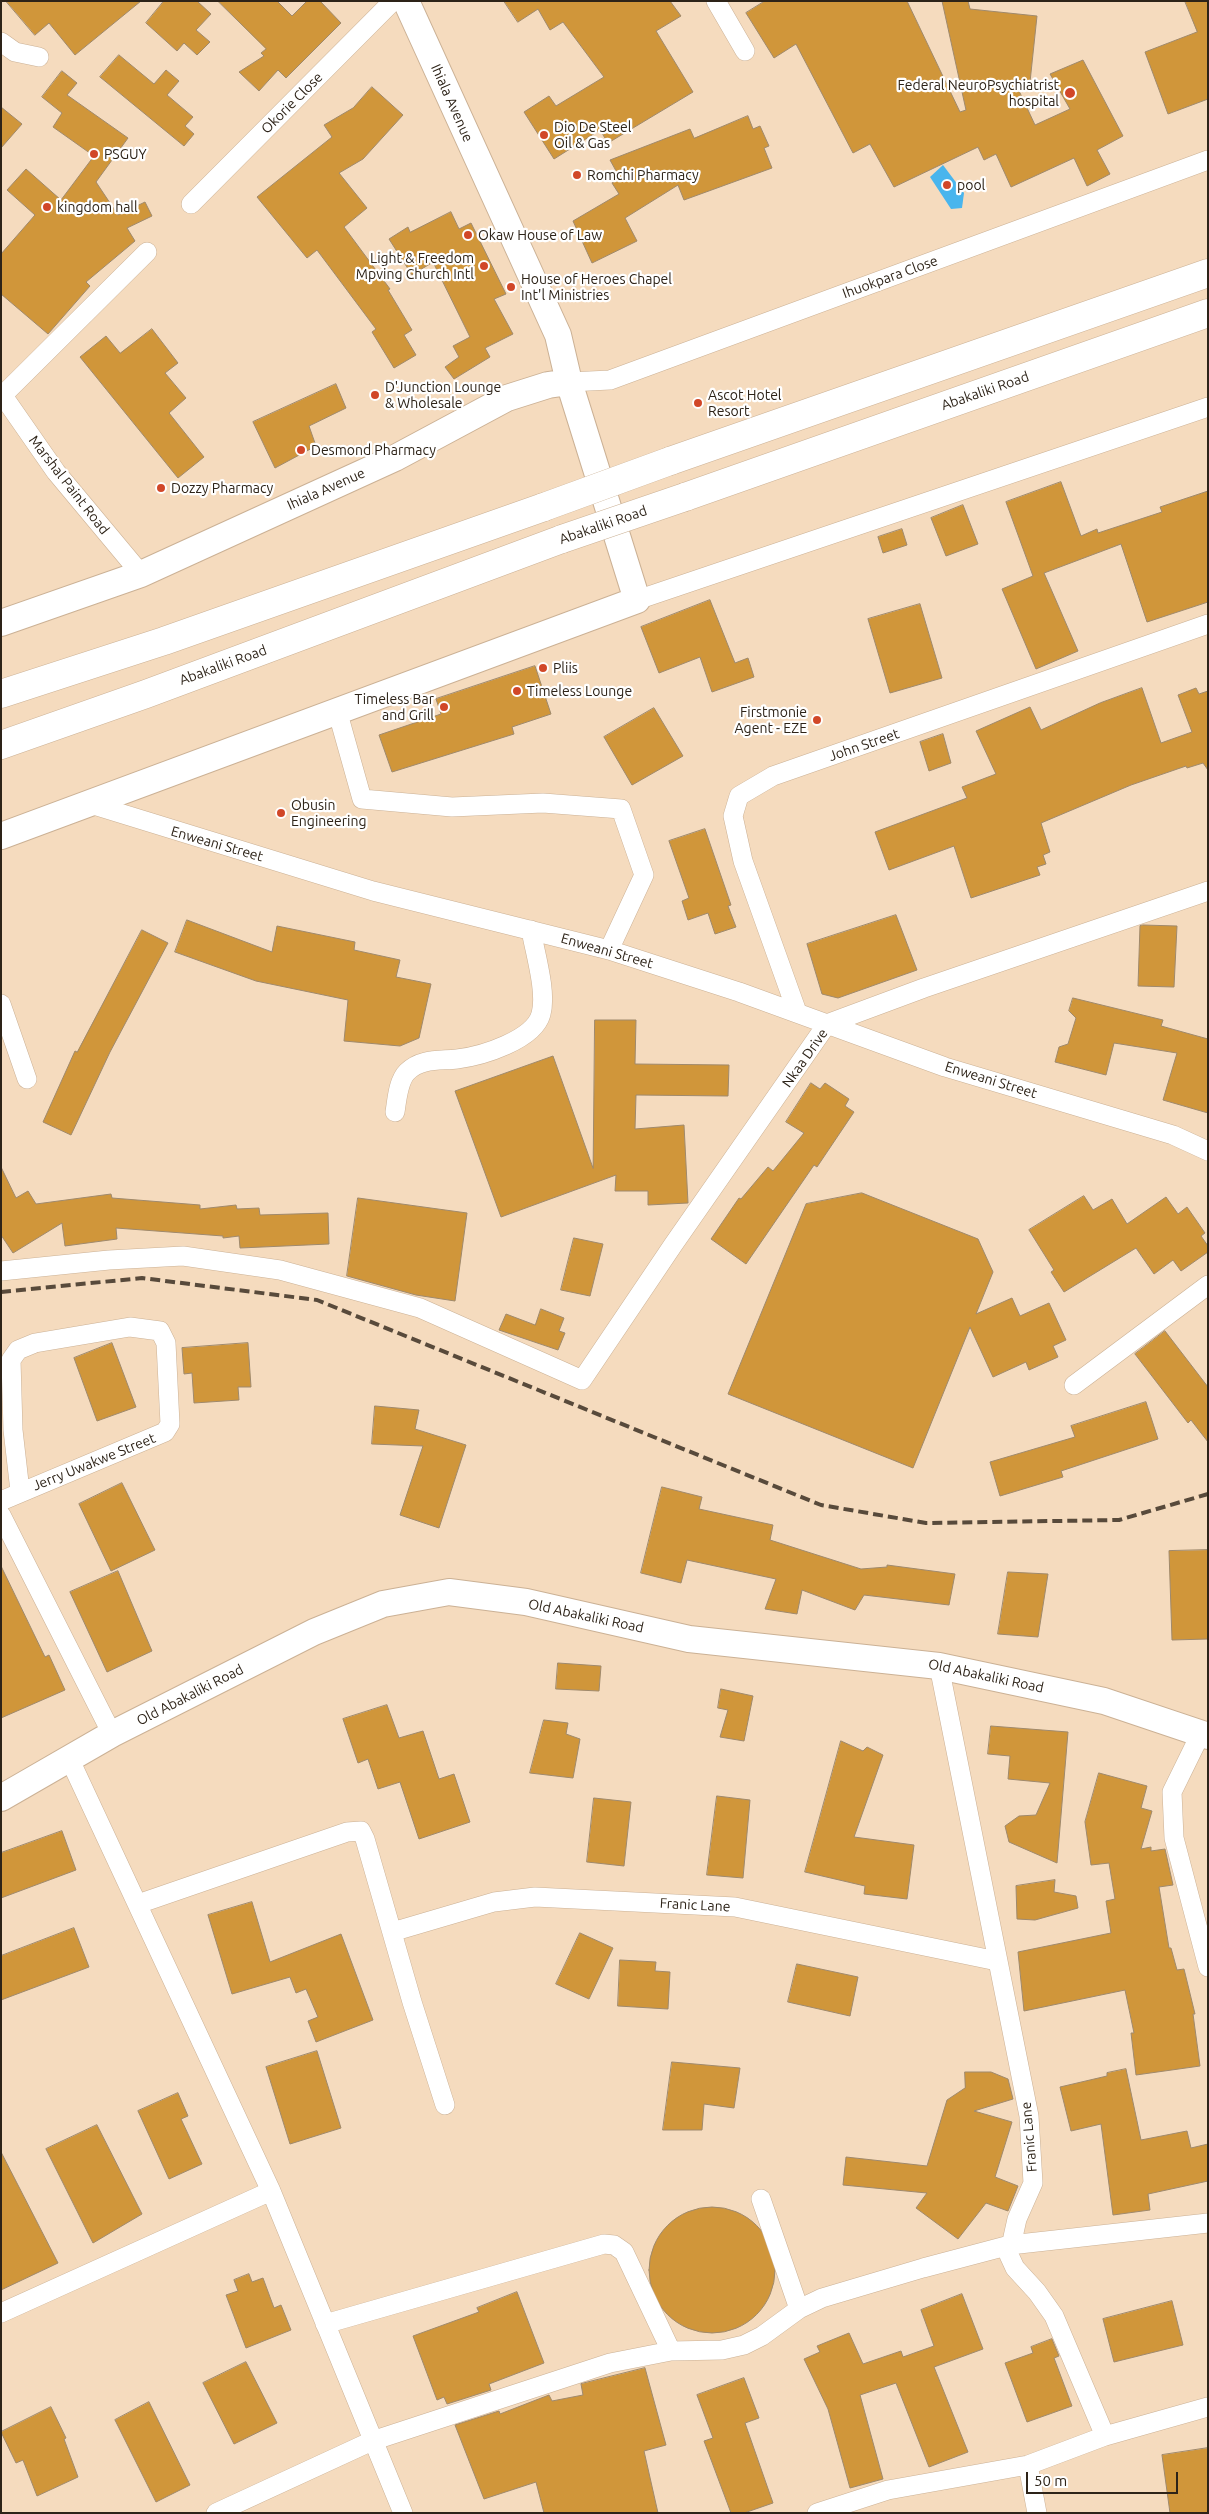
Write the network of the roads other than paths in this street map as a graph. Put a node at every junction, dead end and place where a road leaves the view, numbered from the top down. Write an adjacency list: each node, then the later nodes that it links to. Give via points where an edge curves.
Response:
1 (393, 1): 8 (street, Okorie Close)
2 (406, 1): 12 (main road, Ihiala Avenue, via 558,335)
3 (716, 1): 5 (street)
4 (1, 42): 6 (street, via 15,52)
5 (745, 51)
6 (39, 57)
7 (1208, 160): 12 (street, Ihuokpara Close, via 610,380)
8 (192, 204)
9 (147, 252): 13 (street)
10 (1208, 273): 19 (highway, bridge, via 164,641)
11 (1208, 313): 21 (highway, Abakaliki Road, bridge, via 562,539)
12 (569, 382): 15 (main road, Ihiala Avenue, via 507,398 395,458); 16 (main road)
13 (2, 394): 15 (street, Marshal Paint Road, via 56,472)
14 (1208, 407): 16 (street)
15 (141, 574): 17 (main road, Ihiala Avenue)
16 (637, 600): 20 (main road)
17 (1, 623)
18 (1208, 624): 28 (street, John Street, via 773,776 739,796 733,816 743,861)
19 (1, 694)
20 (338, 710): 22 (main road); 26 (street, via 362,800 452,807 543,803 621,809 644,875)
21 (1, 746)
22 (87, 803): 23 (main road); 25 (street, Enweani Street, via 373,891)
23 (1, 836)
24 (1208, 891): 29 (street, Nkaa Drive)
25 (530, 930): 26 (street, Enweani Street); 31 (street, via 541,991 541,1014 532,1029 517,1041 457,1059 439,1058 423,1062 406,1072)
26 (609, 950): 28 (street, Enweani Street)
27 (1, 1004): 30 (street)
28 (797, 1012): 29 (street, Enweani Street)
29 (828, 1024): 32 (street, Enweani Street, via 945,1067 1173,1135); 33 (street, Nkaa Drive, via 582,1380 420,1308 280,1270 183,1256)
30 (27, 1079)
31 (395, 1112)
32 (1208, 1151)
33 (1, 1271)
34 (1208, 1285): 35 (street)
35 (1074, 1385)
36 (20, 1492): 36 (street, Jerry Uwakwe Street, via 13,1430 11,1360 14,1355 35,1343 130,1327 160,1331 166,1343 167,1362 170,1424 165,1432); 37 (street, Jerry Uwakwe Street)
37 (1, 1501)
38 (1, 1515): 40 (street)
39 (940, 1666): 40 (main road, Old Abakaliki Road, via 689,1639 526,1602 449,1592 383,1604 314,1632); 41 (main road, Old Abakaliki Road, via 1104,1701); 46 (street, Franic Lane)
40 (112, 1734): 42 (main road, Old Abakaliki Road)
41 (1204, 1734): 47 (street, via 1172,1792 1172,1818 1174,1838)
42 (70, 1760): 43 (main road, Old Abakaliki Road); 44 (street)
43 (1, 1798)
44 (138, 1904): 45 (street, via 347,1832 361,1831); 49 (street)
45 (392, 1932): 46 (street, Franic Lane, via 494,1902 535,1897 735,1907); 48 (street)
46 (997, 1961): 52 (street, Franic Lane, via 1029,2116 1033,2167 1033,2183)
47 (1208, 1967)
48 (445, 2105)
49 (271, 2191): 54 (street); 55 (street)
50 (761, 2199): 53 (street)
51 (1208, 2223): 52 (street)
52 (1010, 2244): 53 (street, via 822,2298); 58 (street, Franic Lane, via 1009,2255 1015,2268 1054,2316)
53 (799, 2309): 56 (street, via 744,2345 722,2350)
54 (1, 2313)
55 (325, 2324): 56 (street, via 604,2244 614,2245 624,2252); 59 (street)
56 (671, 2351): 59 (street, via 610,2362)
57 (1208, 2406): 58 (street)
58 (1105, 2436): 60 (street)
59 (372, 2440): 61 (street); 62 (street)
60 (1028, 2464): 63 (street, via 888,2490); 64 (street)
61 (216, 2513)
62 (404, 2513)
63 (817, 2513)
64 (1037, 2513)

